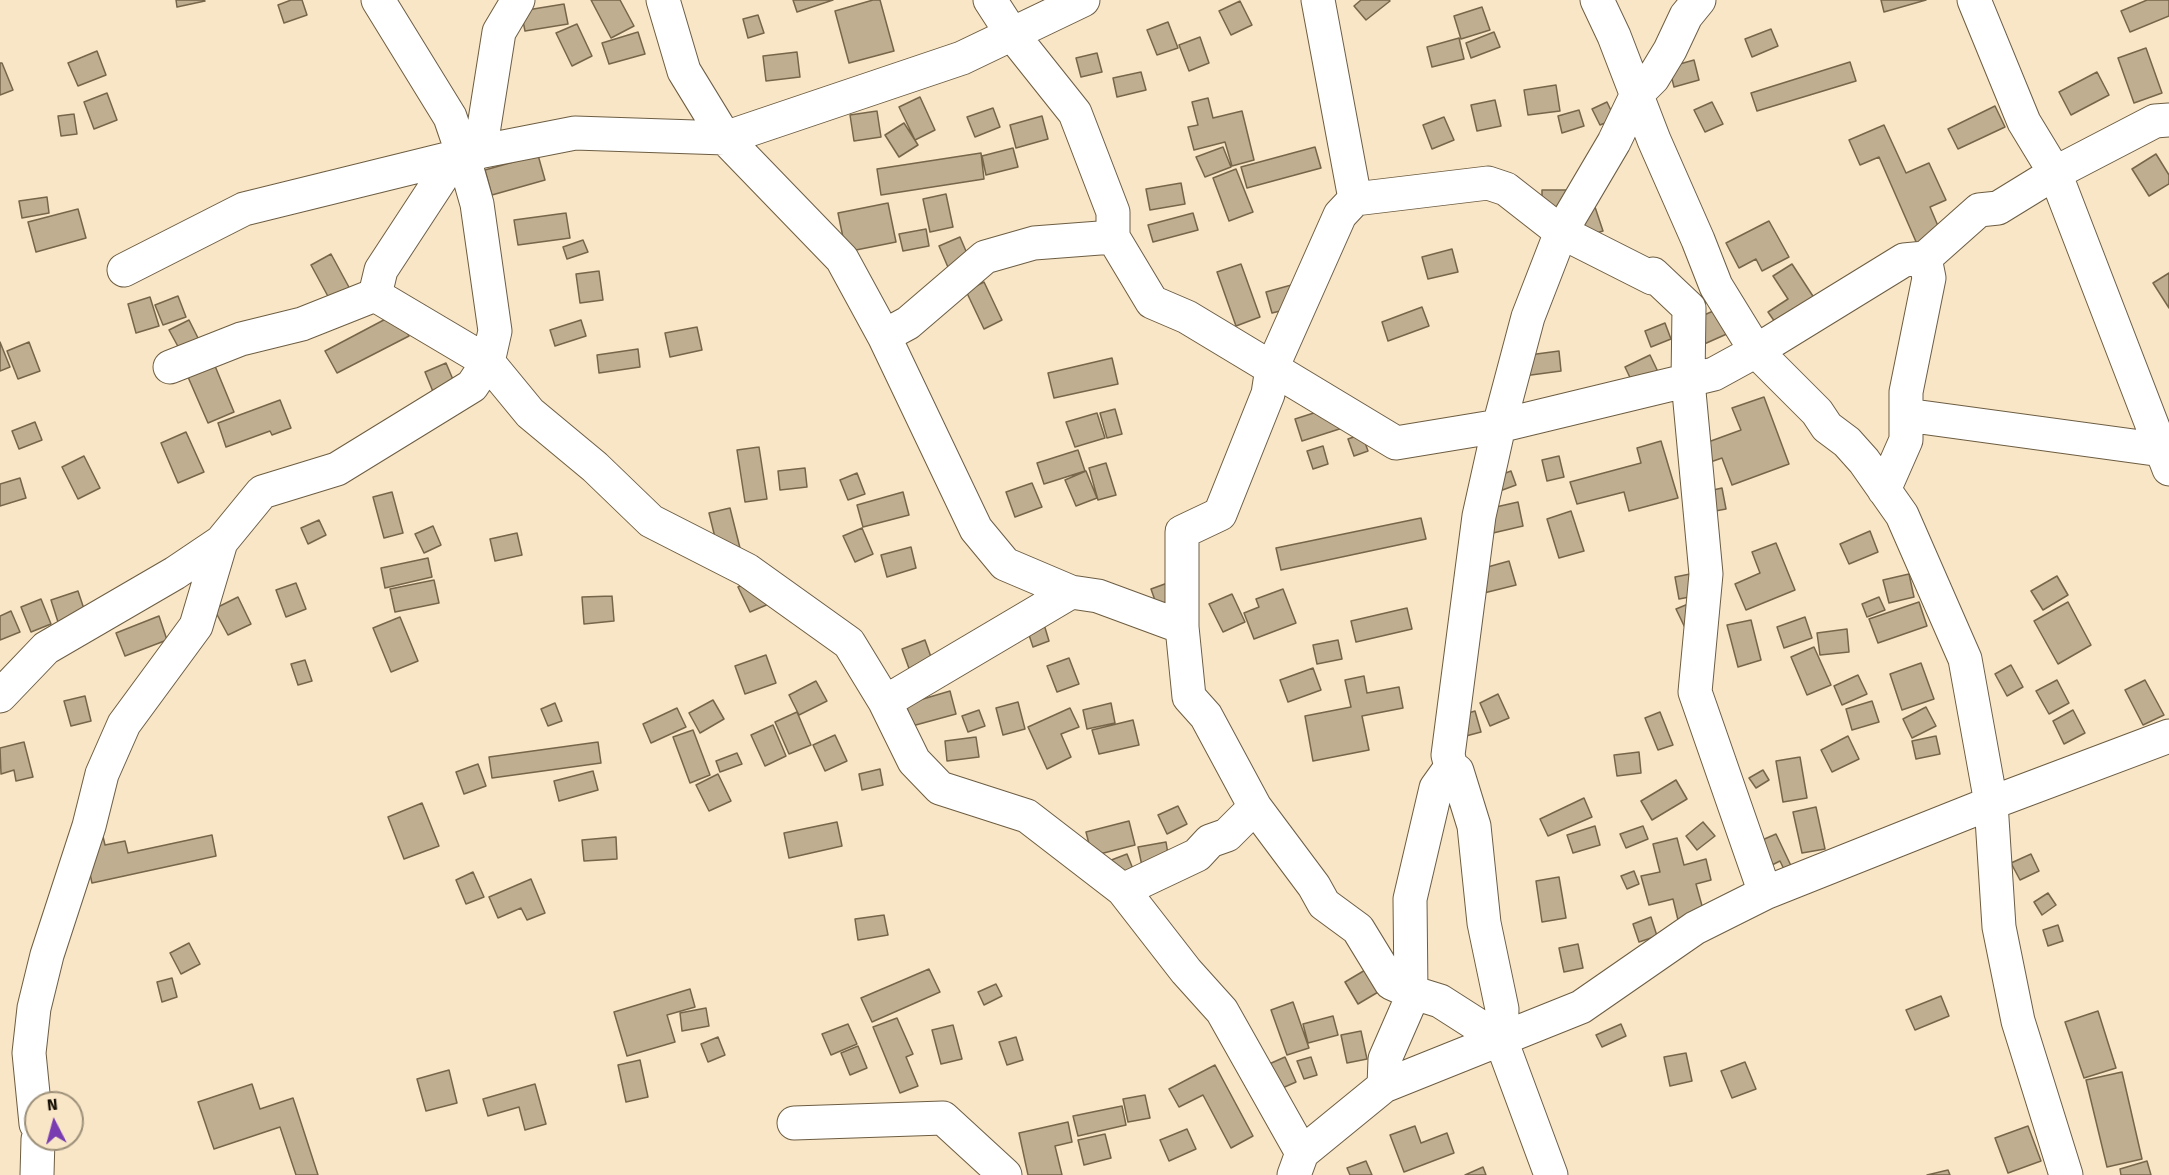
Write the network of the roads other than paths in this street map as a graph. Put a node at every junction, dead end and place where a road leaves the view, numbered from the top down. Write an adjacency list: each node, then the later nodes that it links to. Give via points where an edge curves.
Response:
1 (378, 0): 14 (street, via 450,117)
2 (518, 0): 14 (street, via 499,32)
3 (663, 0): 13 (street, via 684,71)
4 (990, 0): 10 (street)
5 (1083, 0): 10 (street)
6 (1318, 0): 16 (street)
7 (1597, 0): 11 (street)
8 (1699, 0): 11 (street, via 1686,16 1653,78)
9 (1974, 0): 15 (street, via 2024,122)
10 (1012, 34): 13 (street, via 962,58); 18 (street, via 1075,113 1113,212)
11 (1637, 94): 17 (street, via 1614,142); 23 (street, via 1716,286)
12 (2169, 120): 15 (street, via 2155,121)
13 (724, 138): 14 (street, via 575,132); 22 (street, via 842,259)
14 (466, 155): 20 (street, via 244,209); 21 (street, via 381,270); 24 (street, via 495,331)
15 (2055, 173): 19 (street, via 1998,208 1979,210); 30 (street)
16 (1355, 199): 17 (street, via 1488,183 1506,189); 26 (street, via 1340,215)
17 (1561, 232): 27 (street, via 1652,278 1653,274 1689,308); 29 (street, via 1528,317)
18 (1113, 237): 22 (street, via 1034,243 985,257 908,323); 26 (street, via 1152,302 1187,317)
19 (1925, 258): 23 (street, via 1904,260); 28 (street, via 1929,279 1905,392)
20 (124, 270)
21 (375, 296): 24 (street); 25 (street, via 302,324 241,339)
22 (884, 336): 33 (street, via 976,529 1005,564)
23 (1756, 351): 27 (street, via 1714,374); 31 (street, via 1827,427 1847,442)
24 (488, 362): 32 (street, via 472,386 337,469 262,492); 36 (street, via 530,413 651,521 747,570 849,643)
25 (171, 367)
26 (1272, 368): 29 (street, via 1396,443); 34 (street, via 1268,394 1220,514 1182,532)
27 (1688, 381): 29 (street); 42 (street, via 1706,574 1695,692)
28 (1906, 415): 30 (street); 31 (street, via 1906,440)
29 (1499, 426): 38 (street, via 1479,516 1448,756)
30 (2167, 457)
31 (1884, 490): 39 (street, via 1902,515 1965,659)
32 (221, 542): 35 (street, via 46,648); 46 (street, via 196,626 124,724 102,774 34,1008 29,1053)
33 (1071, 592): 34 (street, via 1098,596); 36 (street)
34 (1182, 627): 40 (street, via 1189,697 1206,716)
35 (0, 696)
36 (885, 702): 41 (street, via 914,761 940,788 1027,816)
37 (2169, 736): 39 (street)
38 (1451, 768): 43 (street, via 1436,788 1410,899); 44 (street, via 1457,771 1474,826 1484,923 1502,1009)
39 (1991, 803): 42 (street); 53 (street, via 1999,927 2018,1021)
40 (1255, 807): 41 (street, via 1227,835 1210,841 1197,855); 43 (street, via 1324,904 1358,929 1391,983)
41 (1123, 890): 49 (street, via 1222,1011)
42 (1765, 893): 44 (street, via 1695,928 1581,1007)
43 (1411, 992): 44 (street, via 1440,1000); 45 (street, via 1384,1059)
44 (1501, 1040): 45 (street); 52 (street)
45 (1383, 1086): 49 (street)
46 (33, 1091)
47 (794, 1123): 51 (street, via 943,1118)
48 (38, 1151): 50 (street)
49 (1298, 1164)
50 (37, 1175)
51 (1005, 1175)
52 (1551, 1175)
53 (2066, 1175)

